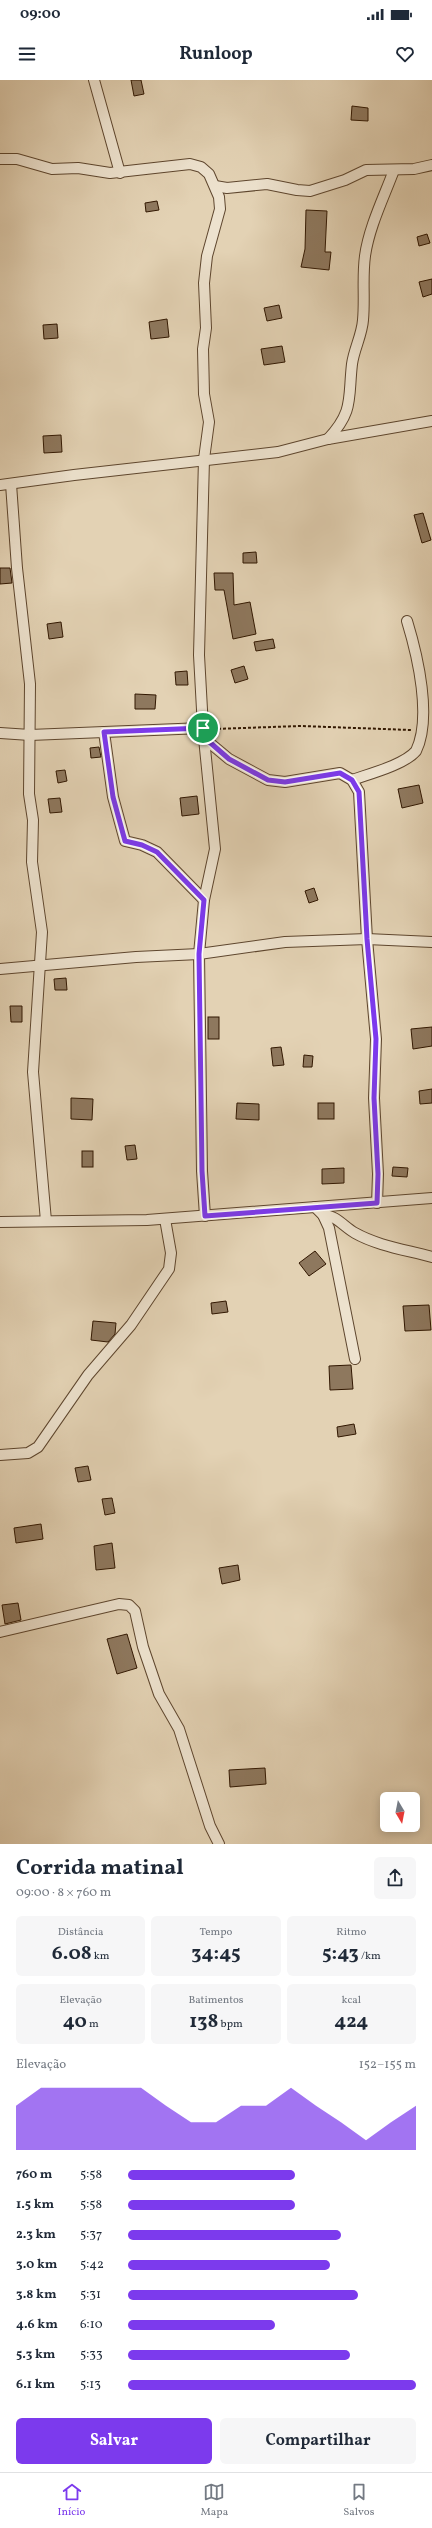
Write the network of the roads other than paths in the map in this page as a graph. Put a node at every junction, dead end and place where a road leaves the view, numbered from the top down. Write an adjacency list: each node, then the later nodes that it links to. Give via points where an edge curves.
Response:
1 (94, 80): 5 (street)
2 (0, 159): 5 (street, via 17,159 62,170 78,168)
3 (432, 165): 4 (street)
4 (394, 170): 6 (street, via 366,170 345,180 310,190 267,184 227,188); 8 (street, via 365,254 362,279 363,327 352,362 349,407 344,420)
5 (120, 173): 6 (street, via 190,164 209,174)
6 (215, 186): 9 (street, via 220,209 206,256 204,283 204,386 209,422)
7 (432, 421): 8 (street)
8 (328, 439): 9 (street, via 278,452)
9 (204, 459): 10 (street); 13 (street, via 199,655)
10 (11, 484): 11 (street); 16 (street, via 30,684)
11 (0, 486)
12 (407, 621): 18 (street, via 429,695 426,731 416,751 398,763)
13 (203, 728): 14 (street); 17 (street)
14 (104, 732): 16 (street); 19 (street, via 113,797 125,841 157,852)
15 (0, 733): 16 (street)
16 (30, 735): 23 (street, via 29,794 33,820 32,862 42,932)
17 (206, 739): 18 (street, via 229,759 268,780 285,782 340,773); 19 (street, via 215,850)
18 (352, 780): 20 (street, via 359,792)
19 (204, 900): 22 (street)
20 (367, 939): 21 (street); 22 (street, via 285,942); 26 (street, via 376,1039 374,1098)
21 (432, 942)
22 (199, 954): 23 (street); 28 (street)
23 (40, 965): 24 (street); 31 (street, via 32,1072)
24 (0, 969)
25 (432, 1198): 26 (street)
26 (377, 1203): 27 (street)
27 (316, 1207): 28 (street); 29 (street)
28 (205, 1216): 30 (street)
29 (323, 1216): 33 (street, via 330,1215 367,1239); 34 (street, via 329,1228)
30 (165, 1219): 31 (street); 35 (street, via 171,1253 169,1269 132,1325 88,1375 38,1447 28,1453)
31 (46, 1221): 32 (street)
32 (0, 1222)
33 (432, 1257)
34 (355, 1358)
35 (0, 1455)
36 (0, 1632): 37 (street, via 118,1604 130,1605 135,1611 159,1694 179,1729)
37 (218, 1844)

